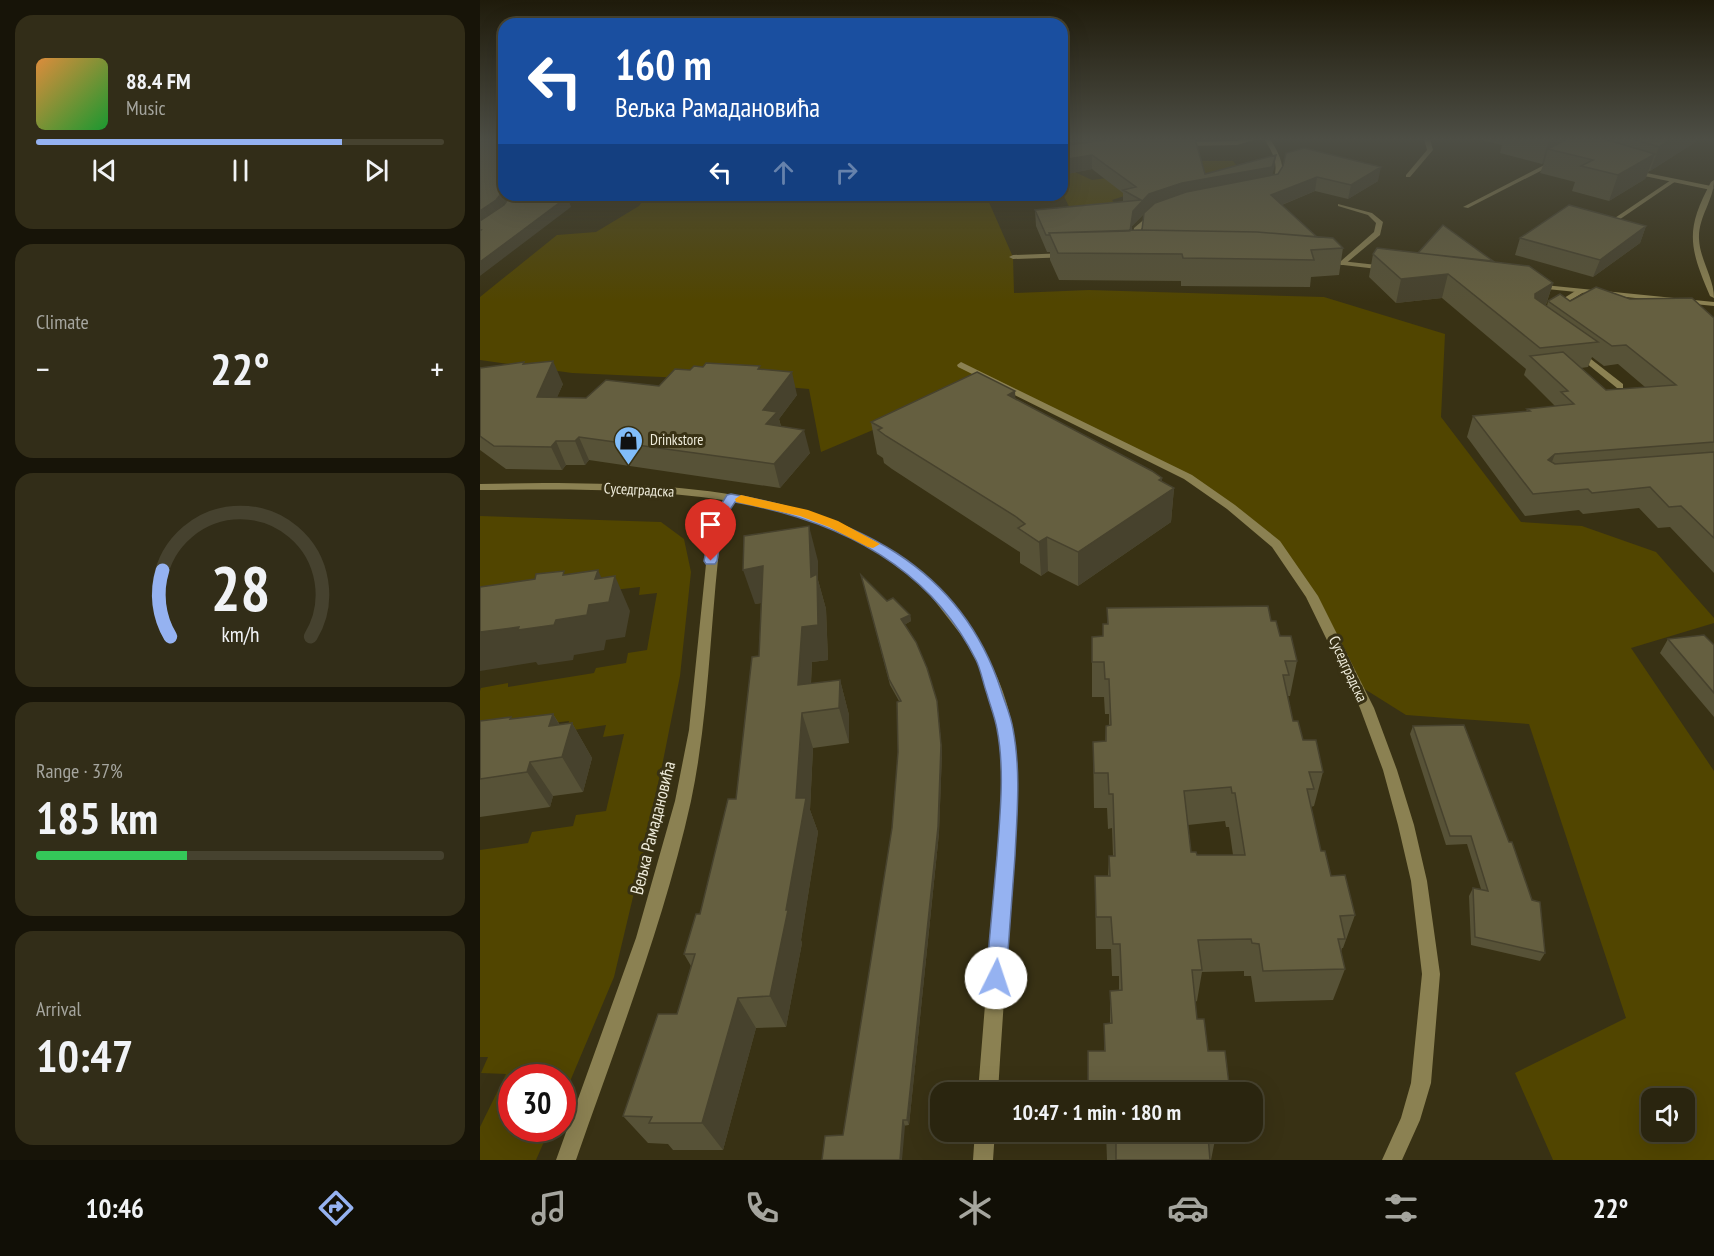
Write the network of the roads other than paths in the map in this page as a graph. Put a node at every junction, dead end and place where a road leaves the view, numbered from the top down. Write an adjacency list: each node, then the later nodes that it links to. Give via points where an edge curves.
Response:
1 (1493, 193): 5 (street)
2 (1655, 193): 7 (street)
3 (1709, 193): 15 (street, via 1693,231 1697,258)
4 (1340, 205): 12 (street, via 1370,213 1380,222 1377,233)
5 (1466, 207)
6 (1165, 208): 8 (street, via 1150,214 1138,228)
7 (1605, 227)
8 (1136, 253)
9 (1080, 255): 10 (street)
10 (1013, 257)
11 (1311, 259): 12 (street)
12 (1344, 263): 13 (street)
13 (1392, 269)
14 (1526, 285): 16 (street)
15 (1712, 286): 17 (street)
16 (1580, 292): 18 (street); 19 (street)
17 (1714, 296)
18 (1714, 304)
19 (1545, 311)
20 (1568, 346): 22 (street)
21 (961, 365): 29 (street, Суседградска, via 1188,477 1276,544 1312,596 1374,728 1406,825 1419,881 1431,974 1421,1083)
22 (1620, 386)
23 (480, 487): 24 (street, Суседградска, via 657,490)
24 (731, 498): 25 (street, Суседградска, via 804,513 884,549 931,587 956,614 984,661 1005,728 1009,770); 27 (street, Вељка Рамадановића, via 718,519 712,549 696,729 683,801 645,938)
25 (989, 1082)
26 (984, 1142): 28 (street)
27 (567, 1160)
28 (983, 1160)
29 (1392, 1160)

